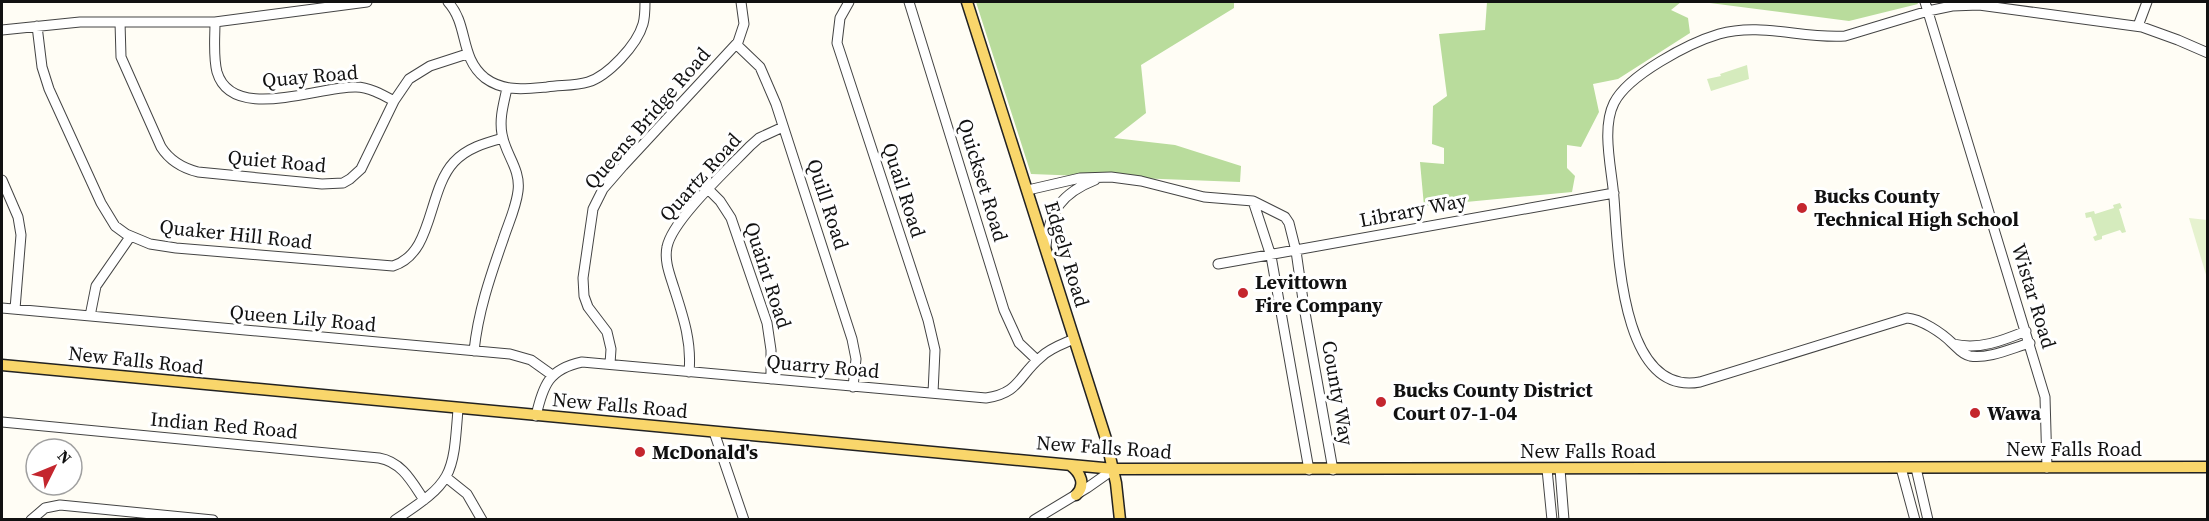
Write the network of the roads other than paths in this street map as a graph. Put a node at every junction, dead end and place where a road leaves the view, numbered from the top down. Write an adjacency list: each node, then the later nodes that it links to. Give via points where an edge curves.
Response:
1 (367, 2): 11 (street)
2 (448, 2): 16 (street, via 462,23)
3 (645, 2): 18 (street, via 638,37 596,79 582,84)
4 (741, 2): 15 (street, Queens Bridge Road, via 744,24)
5 (849, 2): 48 (street, Quail Road, via 840,18 837,43 928,320 935,350)
6 (909, 2): 41 (street, Quickset Road, via 1005,310 1019,343)
7 (968, 2): 25 (main road, Edgely Road)
8 (2147, 2): 13 (street)
9 (1926, 6): 13 (street, via 1979,5); 26 (street, via 1845,36 1766,29 1734,31 1709,37 1675,54 1634,79 1614,102 1608,128); 36 (street, Wistar Road)
10 (120, 22): 11 (street); 12 (street); 19 (street, Quiet Road, via 121,57 156,138 170,158 192,171 343,183 361,169)
11 (215, 22): 19 (street, Quay Road, via 218,73 224,85 238,96 264,99 356,87)
12 (37, 26): 14 (street); 28 (street, Quaker Hill Road, via 49,89 104,209)
13 (2138, 26): 17 (street)
14 (2, 30)
15 (736, 44): 20 (street, Quill Road, via 760,67 768,81); 42 (street, Queens Bridge Road, via 597,199 583,278 584,296 607,333)
16 (467, 54): 18 (street, via 485,78); 19 (street, Quiet Road, via 413,75)
17 (2208, 54)
18 (507, 88): 21 (street, via 502,109)
19 (394, 101)
20 (783, 128): 24 (street, Quartz Road, via 759,138); 47 (street, Quill Road, via 852,339 856,359)
21 (503, 138): 28 (street, Quaker Hill Road, via 474,147 455,161 440,186 416,251 393,266 176,248); 40 (street, via 518,176 518,188 483,297)
22 (1105, 177): 25 (street); 27 (street, via 1204,197); 29 (street, via 1084,185 1061,202 1050,221)
23 (2, 180): 34 (street, via 18,217 21,235)
24 (709, 190): 44 (street, Quartz Road, via 678,224 667,248 667,262 688,331); 46 (street, Quaint Road, via 731,218 767,323)
25 (1028, 190): 29 (main road, Edgely Road)
26 (1614, 194): 30 (street, Library Way); 39 (street, via 1628,315 1650,362 1671,379 1700,382 1891,322 1912,319)
27 (1253, 201): 30 (street, County Way, via 1285,218); 31 (street)
28 (130, 237): 35 (street, via 96,286)
29 (1046, 248): 37 (main road, Edgely Road)
30 (1296, 251): 31 (street, Library Way); 62 (street, County Way)
31 (1271, 256): 32 (street, Library Way); 61 (street)
32 (1218, 264)
33 (2, 308): 34 (street, Queen Lily Road)
34 (15, 309): 35 (street, Queen Lily Road)
35 (90, 316): 40 (street, Queen Lily Road)
36 (2026, 332): 38 (street, Wistar Road); 39 (street, via 1985,345)
37 (1074, 339): 41 (street, Quarry Road); 58 (main road, Edgely Road)
38 (2030, 343): 39 (street, via 1979,357 1964,354); 57 (street, Wistar Road, via 2045,397)
39 (1953, 344)
40 (474, 351): 45 (street, Queen Lily Road, via 520,356)
41 (1037, 360): 48 (street, Quarry Road, via 1011,389 999,396)
42 (610, 364): 44 (street, Quarry Road); 45 (street, Quarry Road, via 582,362)
43 (2, 365): 49 (main road, New Falls Road)
44 (689, 372): 46 (street, Quarry Road)
45 (552, 375): 50 (street, via 543,389)
46 (771, 379): 47 (street, Quarry Road)
47 (853, 387): 48 (street, Quarry Road)
48 (933, 393)
49 (458, 409): 50 (main road, New Falls Road); 63 (street, via 453,462)
50 (536, 416): 52 (main road, New Falls Road)
51 (2, 422): 65 (street, Indian Red Road, via 379,458 404,471)
52 (714, 432): 53 (main road, New Falls Road); 70 (street)
53 (1070, 465): 58 (main road, New Falls Road); 64 (main road, via 1081,480)
54 (2208, 467): 57 (main road, New Falls Road)
55 (1901, 468): 56 (main road, New Falls Road); 60 (main road, New Falls Road); 75 (street)
56 (1916, 468): 57 (main road, New Falls Road); 76 (street)
57 (2047, 468)
58 (1114, 469): 61 (main road, New Falls Road); 64 (street); 72 (main road, Edgely Road)
59 (1548, 469): 60 (main road, New Falls Road); 62 (main road, New Falls Road); 73 (street)
60 (1560, 469): 74 (street)
61 (1309, 470): 62 (main road, New Falls Road)
62 (1333, 470)
63 (447, 478): 65 (street); 69 (street, via 467,494)
64 (1076, 495): 71 (street)
65 (424, 500): 68 (street)
66 (30, 519): 67 (street, via 45,508 60,505)
67 (213, 519)
68 (395, 519)
69 (482, 519)
70 (744, 519)
71 (1034, 519)
72 (1120, 519)
73 (1552, 519)
74 (1564, 519)
75 (1915, 519)
76 (1928, 519)

